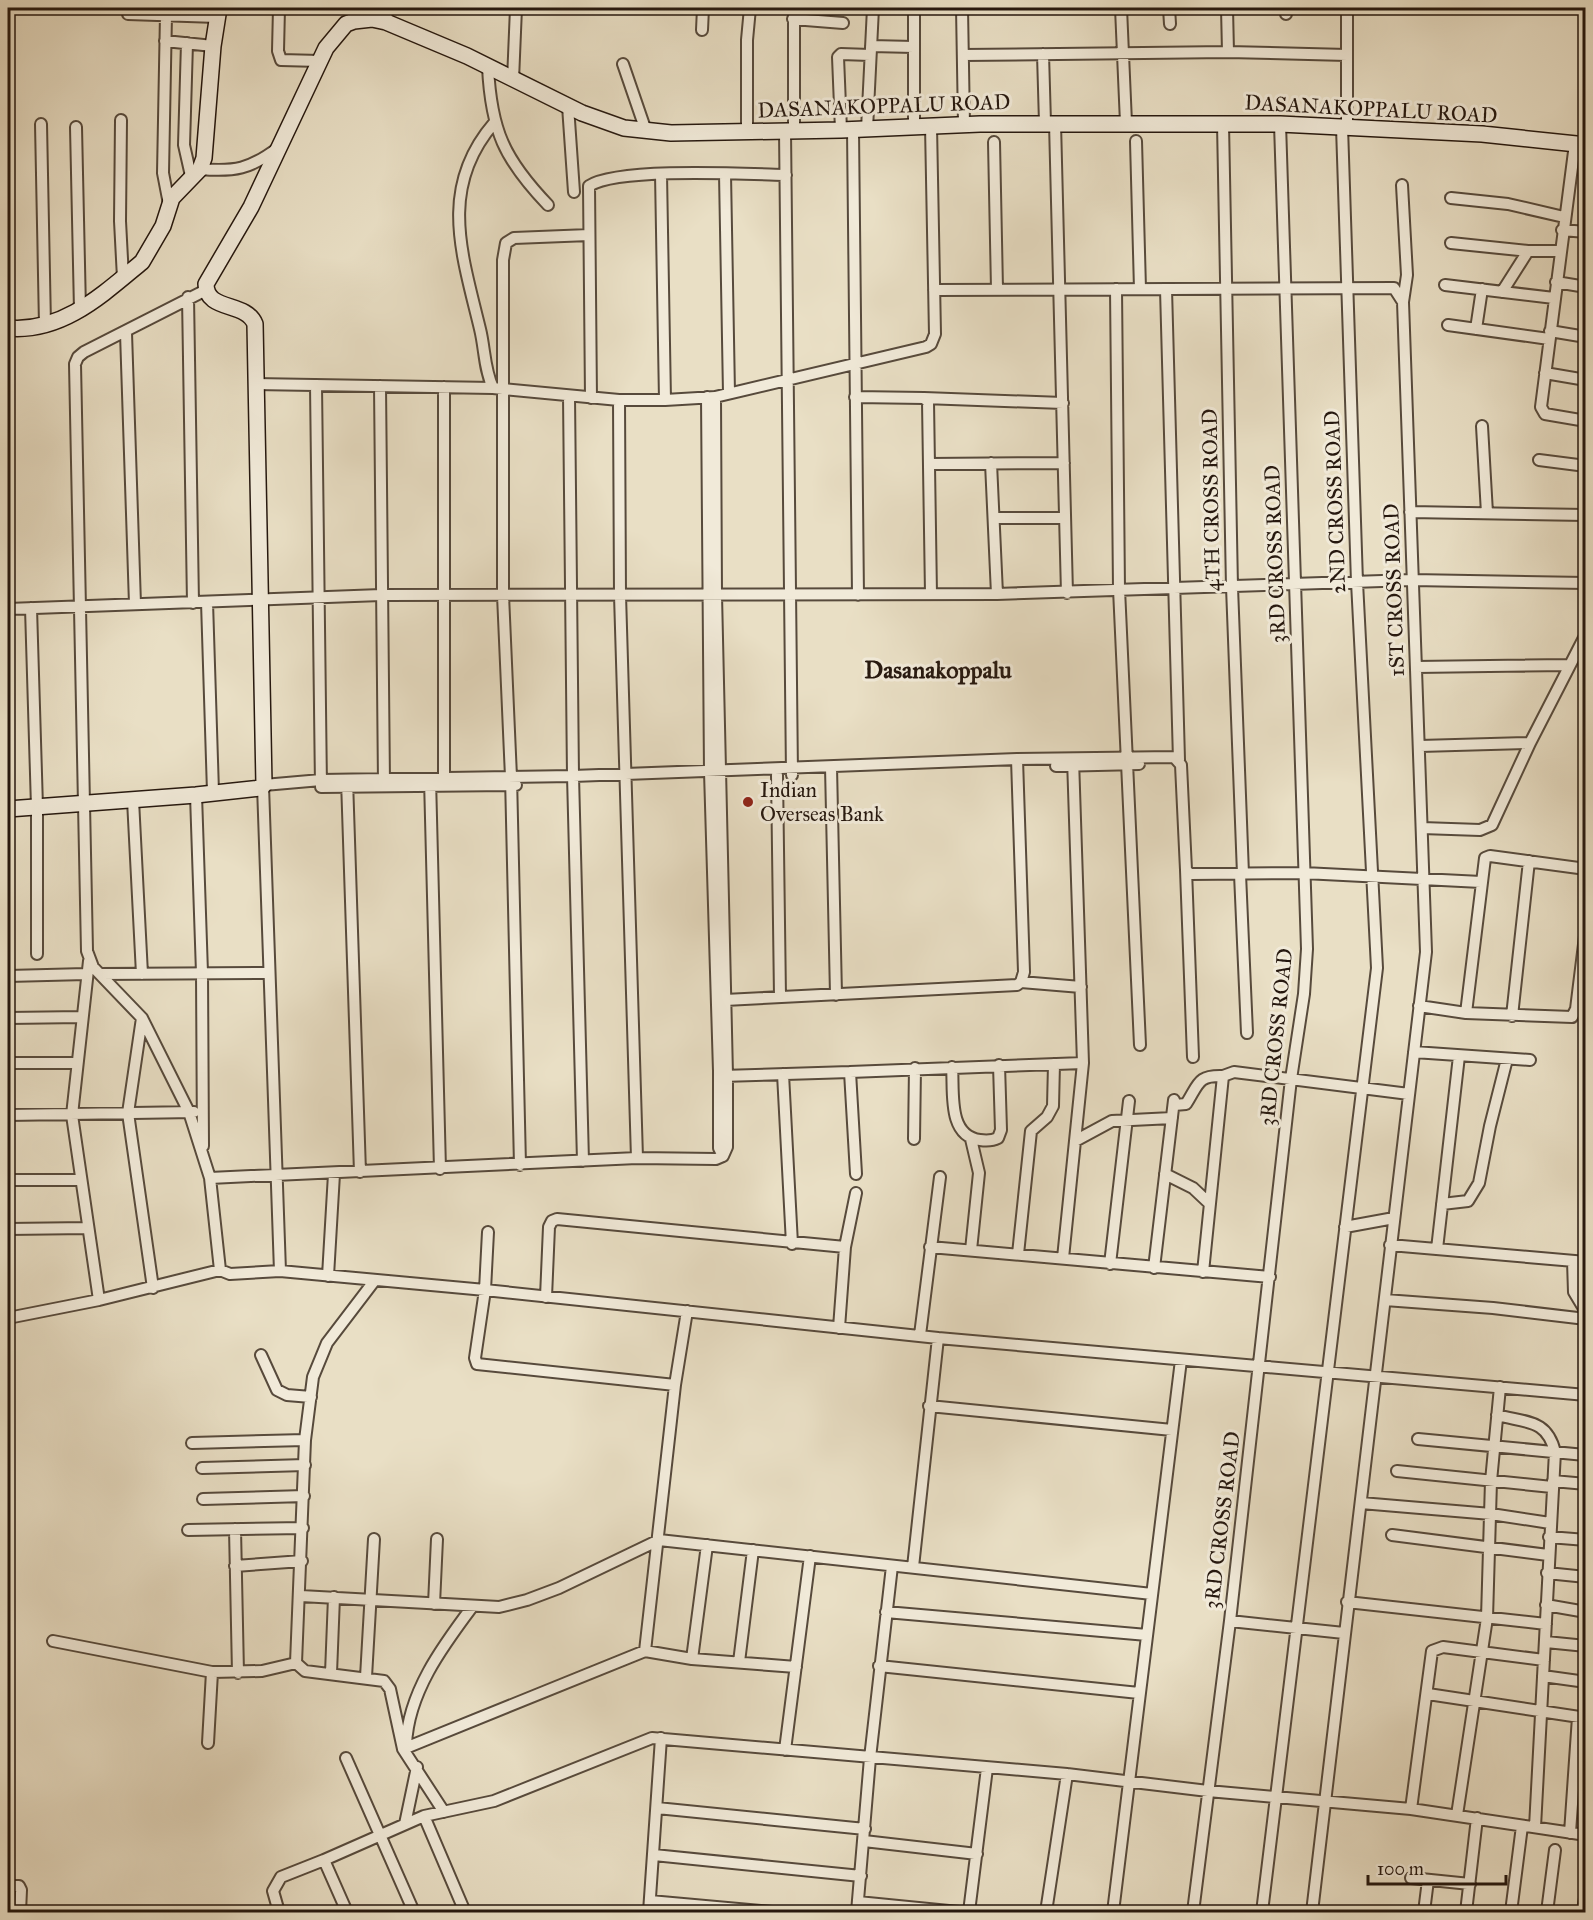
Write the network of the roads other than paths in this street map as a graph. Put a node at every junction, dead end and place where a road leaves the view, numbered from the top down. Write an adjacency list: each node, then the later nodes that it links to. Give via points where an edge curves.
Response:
1 (279, 8): 32 (street, via 281,60)
2 (516, 8): 35 (street)
3 (703, 8): 21 (street)
4 (750, 8): 51 (street)
5 (794, 8): 18 (street)
6 (873, 8): 26 (street)
7 (914, 8): 25 (street)
8 (962, 8): 30 (street)
9 (1121, 8): 27 (street)
10 (1169, 8): 20 (street)
11 (1227, 8): 28 (street)
12 (1347, 8): 31 (street, 2ND CROSS ROAD)
13 (218, 12): 15 (street); 24 (street)
14 (128, 14): 15 (street)
15 (166, 14): 22 (street)
16 (353, 14): 17 (street, DASANAKOPPALU ROAD, via 372,19); 32 (street, DASANAKOPPALU ROAD)
17 (386, 15): 34 (street, DASANAKOPPALU ROAD)
18 (793, 19): 19 (street); 52 (street)
19 (843, 22)
20 (1170, 24)
21 (702, 30)
22 (165, 41): 23 (street); 64 (street, via 163,173)
23 (187, 43): 24 (street); 57 (street, via 184,145)
24 (213, 46): 57 (street, via 205,152)
25 (914, 47): 26 (street); 46 (street)
26 (871, 50): 50 (street); 50 (street, via 838,57)
27 (1124, 52): 28 (street); 29 (street); 40 (street)
28 (1228, 52): 31 (street)
29 (1043, 54): 30 (street); 39 (street)
30 (963, 55): 42 (street)
31 (1347, 55): 48 (street, 2ND CROSS ROAD)
32 (320, 61): 56 (street, DASANAKOPPALU ROAD)
33 (623, 64): 49 (street)
34 (488, 68): 35 (street, DASANAKOPPALU ROAD); 38 (street)
35 (513, 80): 36 (street, DASANAKOPPALU ROAD)
36 (568, 106): 49 (street, DASANAKOPPALU ROAD, via 624,128); 62 (street)
37 (121, 120): 73 (street)
38 (494, 123): 65 (street, via 519,170); 108 (street, via 478,141 468,162 458,213 459,238 488,376)
39 (1050, 123): 40 (street, DASANAKOPPALU ROAD); 42 (street, DASANAKOPPALU ROAD); 77 (street)
40 (1126, 123): 43 (street, DASANAKOPPALU ROAD)
41 (41, 124): 93 (street)
42 (964, 124): 45 (street, DASANAKOPPALU ROAD)
43 (1223, 124): 44 (street, DASANAKOPPALU ROAD); 84 (street, 4TH CROSS ROAD)
44 (1280, 124): 48 (street, DASANAKOPPALU ROAD); 78 (street, 3RD CROSS ROAD)
45 (931, 126): 46 (street, DASANAKOPPALU ROAD); 86 (street)
46 (914, 127): 50 (street, DASANAKOPPALU ROAD)
47 (76, 128): 92 (street)
48 (1345, 128): 55 (street, DASANAKOPPALU ROAD, via 1482,134); 79 (street, 2ND CROSS ROAD)
49 (646, 130): 51 (street, DASANAKOPPALU ROAD)
50 (854, 130): 52 (street, DASANAKOPPALU ROAD); 100 (street)
51 (747, 131): 52 (street, DASANAKOPPALU ROAD)
52 (790, 131): 60 (street)
53 (1136, 141): 82 (street)
54 (994, 142): 80 (street)
55 (1580, 144): 66 (street)
56 (281, 146): 57 (street, via 243,169); 85 (street, DASANAKOPPALU ROAD, via 251,207 208,279)
57 (196, 172): 64 (street)
58 (661, 174): 59 (street); 69 (street, via 612,179 589,186); 116 (street)
59 (726, 174): 60 (street); 109 (street)
60 (786, 175): 102 (street)
61 (1402, 185): 91 (street, 1ST CROSS ROAD, via 1407,275)
62 (574, 192)
63 (1451, 198): 66 (street, via 1508,204)
64 (169, 204): 73 (street, via 150,250)
65 (548, 205)
66 (1564, 217): 67 (street)
67 (1563, 230): 68 (street); 72 (street)
68 (1586, 232)
69 (589, 235): 108 (street, via 514,238 506,243); 113 (street)
70 (1451, 243): 71 (street)
71 (1528, 251): 72 (street); 88 (street)
72 (1560, 251): 74 (street)
73 (123, 278): 92 (street)
74 (1556, 282): 76 (street); 90 (street)
75 (1445, 285): 87 (street)
76 (1586, 287)
77 (1061, 288): 80 (street); 81 (street); 117 (street)
78 (1285, 288): 79 (street); 84 (street); 133 (street, 3RD CROSS ROAD)
79 (1347, 288): 91 (street, via 1394,288); 131 (street, 2ND CROSS ROAD)
80 (997, 289): 86 (street)
81 (1116, 289): 82 (street); 135 (street)
82 (1140, 289): 83 (street)
83 (1166, 289): 84 (street); 136 (street)
84 (1225, 289): 134 (street, 4TH CROSS ROAD)
85 (206, 290): 89 (street); 104 (street, via 212,300 252,318)
86 (934, 290): 100 (street, via 935,334 931,344)
87 (1482, 290): 88 (street); 96 (street)
88 (1502, 292): 90 (street)
89 (188, 297): 97 (street); 151 (street)
90 (1554, 298): 98 (street)
91 (1403, 302): 125 (street, 1ST CROSS ROAD)
92 (80, 310): 93 (street)
93 (45, 325): 95 (street, via 25,330)
94 (1448, 325): 96 (street)
95 (8, 328)
96 (1476, 329): 98 (street)
97 (126, 333): 152 (street); 153 (street, via 84,352 76,360)
98 (1549, 335): 99 (street); 101 (street)
99 (1586, 337)
100 (854, 363): 102 (street); 112 (street)
101 (1545, 373): 103 (street); 118 (street, via 1542,411)
102 (789, 380): 109 (street); 138 (street)
103 (1586, 380)
104 (255, 384): 105 (street); 149 (street)
105 (316, 385): 106 (street); 148 (street)
106 (380, 386): 107 (street); 141 (street)
107 (444, 387): 108 (street); 142 (street)
108 (498, 388): 110 (street); 143 (street)
109 (729, 393): 111 (street)
110 (569, 396): 113 (street); 146 (street)
111 (711, 397): 116 (street); 145 (street)
112 (855, 397): 114 (street); 147 (street)
113 (591, 398): 115 (street)
114 (924, 398): 117 (street); 123 (street, via 929,407)
115 (620, 400): 116 (street); 144 (street)
116 (665, 400)
117 (1063, 403): 122 (street)
118 (1586, 421)
119 (1482, 426): 126 (street)
120 (1539, 460): 124 (street)
121 (992, 463): 122 (street); 123 (street); 128 (street)
122 (1064, 463): 129 (street)
123 (929, 464): 139 (street)
124 (1586, 466)
125 (1410, 512): 126 (street); 130 (street, 1ST CROSS ROAD)
126 (1487, 513): 127 (street)
127 (1586, 515)
128 (996, 518): 129 (street); 140 (street)
129 (1065, 518): 137 (street)
130 (1412, 580): 131 (street); 132 (street); 158 (street, 1ST CROSS ROAD)
131 (1357, 582): 133 (street); 190 (street, 2ND CROSS ROAD)
132 (1586, 583)
133 (1296, 586): 134 (street); 188 (street, 3RD CROSS ROAD)
134 (1232, 587): 136 (street); 189 (street, 4TH CROSS ROAD)
135 (1119, 589): 136 (street); 137 (street); 164 (street)
136 (1175, 590): 161 (street)
137 (1067, 593): 140 (street)
138 (791, 594): 145 (street); 147 (street); 166 (street)
139 (931, 594): 140 (street); 147 (street)
140 (997, 594)
141 (381, 595): 142 (street); 148 (street); 173 (street)
142 (444, 595): 143 (street); 171 (street)
143 (503, 595): 146 (street); 172 (street)
144 (620, 595): 145 (street); 146 (street); 169 (street)
145 (712, 595): 167 (street)
146 (571, 596): 170 (street)
147 (858, 596)
148 (318, 598): 149 (street); 175 (street)
149 (259, 599): 150 (street); 177 (street)
150 (207, 602): 151 (street); 178 (street)
151 (193, 603): 152 (street)
152 (135, 604): 153 (street)
153 (79, 606): 154 (street); 181 (street)
154 (31, 608): 155 (street); 182 (street)
155 (8, 609)
156 (1586, 634): 157 (street)
157 (1570, 665): 158 (street); 159 (street)
158 (1416, 667): 160 (street, 1ST CROSS ROAD)
159 (1530, 742): 160 (street); 184 (street, via 1492,825 1480,830)
160 (1420, 746): 184 (street, 1ST CROSS ROAD)
161 (1178, 760): 164 (street, via 1174,757); 187 (street)
162 (1017, 762): 163 (street); 165 (street); 202 (street, via 1024,972)
163 (1073, 762): 164 (street); 203 (street)
164 (1126, 762): 214 (street)
165 (831, 770): 166 (street); 204 (street)
166 (791, 771): 167 (street); 168 (street)
167 (715, 775): 168 (street); 169 (street); 206 (street); 229 (street)
168 (777, 775): 205 (street)
169 (626, 778): 170 (street); 246 (street)
170 (574, 779): 172 (street); 247 (street)
171 (444, 781): 172 (street); 174 (street)
172 (511, 781): 248 (street)
173 (385, 782): 174 (street); 176 (street)
174 (430, 782): 249 (street)
175 (321, 783): 176 (street); 177 (street)
176 (348, 784): 250 (street)
177 (267, 785): 178 (street); 197 (street)
178 (213, 792): 179 (street)
179 (196, 795): 180 (street); 196 (street)
180 (133, 800): 181 (street); 200 (street)
181 (85, 804): 182 (street); 195 (street)
182 (37, 807): 183 (street); 194 (street)
183 (8, 809)
184 (1422, 828): 191 (street, 1ST CROSS ROAD)
185 (1529, 861): 186 (street); 192 (street, via 1488,857 1483,862); 209 (street)
186 (1586, 869)
187 (1186, 870): 189 (street, via 1190,874); 217 (street)
188 (1304, 873): 189 (street); 190 (street); 231 (street, 3RD CROSS ROAD, via 1304,994)
189 (1242, 874): 213 (street, 4TH CROSS ROAD)
190 (1372, 876): 191 (street); 232 (street, 2ND CROSS ROAD, via 1377,968)
191 (1424, 878): 192 (street); 207 (street, 1ST CROSS ROAD, via 1426,952)
192 (1481, 882): 208 (street)
193 (1586, 928): 209 (street, via 1575,1014 1565,1019)
194 (37, 954)
195 (89, 961): 198 (street); 199 (street)
196 (202, 973): 197 (street); 200 (street); 235 (street)
197 (268, 973): 251 (street)
198 (86, 974): 201 (street); 210 (street)
199 (100, 974): 200 (street); 212 (street)
200 (142, 974)
201 (8, 976)
202 (1021, 982): 203 (street); 204 (street)
203 (1081, 987): 222 (street)
204 (836, 995): 205 (street)
205 (780, 997): 206 (street)
206 (725, 1000): 229 (street)
207 (1419, 1006): 208 (street); 215 (street, 1ST CROSS ROAD)
208 (1466, 1013): 209 (street)
209 (1512, 1016)
210 (82, 1017): 211 (street); 221 (street)
211 (8, 1018)
212 (142, 1018): 236 (street); 237 (street)
213 (1247, 1033)
214 (1140, 1045)
215 (1414, 1052): 216 (street); 233 (street, 1ST CROSS ROAD)
216 (1459, 1056): 218 (street); 261 (street)
217 (1193, 1057)
218 (1507, 1059): 219 (street); 261 (street, via 1479,1183 1468,1201)
219 (1530, 1060)
220 (8, 1063): 221 (street)
221 (77, 1063): 238 (street)
222 (1083, 1063): 223 (street); 244 (street)
223 (1054, 1064): 224 (street); 273 (street, via 1053,1106 1031,1131)
224 (999, 1065): 225 (street); 243 (street, via 1000,1134 995,1140)
225 (952, 1067): 226 (street); 243 (street, via 956,1120 960,1130)
226 (915, 1068): 227 (street); 242 (street)
227 (850, 1072): 228 (street); 253 (street)
228 (783, 1074): 229 (street); 267 (street)
229 (723, 1076): 246 (street, via 719,1148 723,1156)
230 (1223, 1076): 231 (street, via 1234,1072); 240 (street, via 1206,1075 1186,1104 1174,1102); 260 (street)
231 (1291, 1079): 232 (street); 283 (street, 3RD CROSS ROAD)
232 (1361, 1087): 233 (street); 263 (street, 2ND CROSS ROAD)
233 (1409, 1094): 262 (street, 1ST CROSS ROAD)
234 (1129, 1101): 241 (street)
235 (203, 1111): 236 (street); 245 (street)
236 (189, 1112): 237 (street); 245 (street)
237 (128, 1113): 238 (street); 285 (street)
238 (72, 1115): 239 (street); 258 (street)
239 (8, 1116)
240 (1172, 1118): 241 (street); 254 (street)
241 (1128, 1121): 244 (street, via 1112,1121); 277 (street)
242 (914, 1139)
243 (971, 1139): 272 (street, via 979,1173)
244 (1075, 1141): 274 (street)
245 (203, 1156): 256 (street)
246 (637, 1158): 247 (street)
247 (583, 1161): 248 (street)
248 (520, 1165): 249 (street)
249 (440, 1169): 250 (street)
250 (360, 1173): 252 (street)
251 (275, 1174): 252 (street); 256 (street); 280 (street)
252 (334, 1174): 282 (street)
253 (856, 1174)
254 (1165, 1174): 260 (street, via 1193,1188); 278 (street)
255 (940, 1177): 270 (street)
256 (210, 1178): 279 (street)
257 (8, 1180): 258 (street)
258 (81, 1180): 264 (street)
259 (856, 1193): 269 (street)
260 (1210, 1204): 281 (street)
261 (1442, 1204): 271 (street)
262 (1394, 1218): 263 (street); 268 (street, 1ST CROSS ROAD)
263 (1345, 1227): 300 (street, 2ND CROSS ROAD)
264 (88, 1228): 265 (street); 288 (street)
265 (8, 1229)
266 (488, 1232): 286 (street)
267 (792, 1244): 269 (street); 287 (street, via 558,1219 549,1227)
268 (1390, 1245): 271 (street); 289 (street, 1ST CROSS ROAD)
269 (845, 1247): 294 (street)
270 (930, 1247): 272 (street); 295 (street)
271 (1437, 1249): 275 (street)
272 (970, 1250): 273 (street)
273 (1018, 1254): 274 (street)
274 (1063, 1258): 277 (street)
275 (1573, 1261): 276 (street); 291 (street, via 1574,1292)
276 (1586, 1262)
277 (1110, 1264): 278 (street)
278 (1154, 1268): 281 (street)
279 (219, 1270): 280 (street, via 230,1274); 285 (street)
280 (280, 1271): 282 (street)
281 (1203, 1272): 283 (street)
282 (328, 1276): 284 (street)
283 (1270, 1277): 299 (street, 3RD CROSS ROAD)
284 (375, 1281): 286 (street); 305 (street, via 327,1343 313,1377)
285 (153, 1288): 288 (street)
286 (485, 1290): 287 (street); 302 (street, via 477,1364)
287 (546, 1297): 290 (street)
288 (99, 1300): 292 (street)
289 (1385, 1300): 293 (street); 301 (street, 1ST CROSS ROAD)
290 (687, 1311): 294 (street); 302 (street)
291 (1586, 1312)
292 (8, 1318)
293 (1586, 1318)
294 (839, 1328): 295 (street)
295 (920, 1335): 296 (street)
296 (938, 1338): 298 (street); 306 (street)
297 (261, 1355): 305 (street, via 277,1390)
298 (1181, 1360): 299 (street); 308 (street)
299 (1259, 1366): 300 (street); 357 (street, 3RD CROSS ROAD)
300 (1328, 1373): 301 (street); 359 (street, 2ND CROSS ROAD)
301 (1376, 1377): 303 (street); 323 (street, 1ST CROSS ROAD)
302 (675, 1385): 333 (street)
303 (1500, 1387): 304 (street); 307 (street)
304 (1586, 1395)
305 (311, 1397): 310 (street)
306 (929, 1406): 308 (street); 343 (street)
307 (1497, 1415): 312 (street); 313 (street, via 1544,1428)
308 (1172, 1430): 346 (street)
309 (1418, 1439): 312 (street)
310 (306, 1440): 311 (street); 315 (street)
311 (192, 1443)
312 (1494, 1447): 313 (street); 318 (street)
313 (1555, 1452): 314 (street); 319 (street)
314 (1585, 1455)
315 (305, 1465): 316 (street); 321 (street)
316 (202, 1468)
317 (1397, 1471): 318 (street)
318 (1491, 1481): 319 (street); 324 (street)
319 (1552, 1484): 320 (street); 325 (street)
320 (1586, 1484)
321 (304, 1496): 322 (street); 326 (street)
322 (203, 1499)
323 (1361, 1503): 324 (street); 350 (street, 1ST CROSS ROAD)
324 (1491, 1514): 325 (street); 336 (street)
325 (1550, 1523): 330 (street)
326 (303, 1527): 327 (street); 340 (street)
327 (235, 1529): 328 (street); 341 (street)
328 (188, 1530)
329 (1392, 1535): 336 (street)
330 (1550, 1537): 334 (street); 338 (street)
331 (374, 1539): 349 (street)
332 (437, 1539): 351 (street)
333 (659, 1540): 335 (street); 353 (street, via 527,1600 499,1607); 365 (street)
334 (1586, 1540)
335 (707, 1545): 337 (street); 367 (street)
336 (1489, 1548): 338 (street); 356 (street)
337 (753, 1550): 339 (street); 369 (street)
338 (1548, 1555): 344 (street)
339 (810, 1556): 342 (street); 372 (street)
340 (302, 1561): 341 (street); 347 (street)
341 (236, 1566): 374 (street)
342 (892, 1566): 343 (street); 354 (street)
343 (913, 1568): 346 (street)
344 (1547, 1573): 345 (street); 352 (street)
345 (1586, 1577)
346 (1152, 1594): 361 (street)
347 (301, 1596): 348 (street); 370 (street)
348 (334, 1597): 349 (street); 375 (street)
349 (372, 1599): 351 (street); 377 (street)
350 (1347, 1602): 356 (street); 360 (street, 1ST CROSS ROAD)
351 (434, 1604): 353 (street)
352 (1546, 1605): 355 (street); 358 (street)
353 (472, 1606): 386 (street, via 446,1642 413,1706)
354 (886, 1612): 361 (street); 371 (street)
355 (1586, 1612)
356 (1486, 1617): 358 (street); 366 (street)
357 (1230, 1621): 359 (street); 394 (street, 3RD CROSS ROAD)
358 (1546, 1624): 363 (street)
359 (1296, 1629): 360 (street); 395 (street, 2ND CROSS ROAD)
360 (1344, 1633): 396 (street, 1ST CROSS ROAD)
361 (1148, 1635): 379 (street)
362 (53, 1641): 373 (street)
363 (1546, 1641): 364 (street); 368 (street)
364 (1586, 1646)
365 (645, 1651): 367 (street); 386 (street)
366 (1482, 1652): 368 (street); 380 (street, via 1434,1648); 381 (street)
367 (692, 1659): 369 (street)
368 (1544, 1660): 376 (street)
369 (739, 1662): 372 (street)
370 (296, 1663): 374 (street); 375 (street, via 305,1671)
371 (879, 1666): 379 (street); 389 (street)
372 (796, 1667): 387 (street)
373 (212, 1672): 374 (street); 385 (street)
374 (238, 1673)
375 (331, 1673): 377 (street)
376 (1543, 1676): 378 (street); 382 (street)
377 (366, 1677): 386 (street, via 384,1681 390,1689)
378 (1586, 1682)
379 (1140, 1693): 393 (street)
380 (1428, 1694): 381 (street); 398 (street)
381 (1473, 1700): 382 (street); 400 (street)
382 (1542, 1712): 383 (street); 405 (street)
383 (1582, 1718): 406 (street)
384 (661, 1738): 387 (street); 397 (street); 399 (street, via 643,1739 494,1801)
385 (208, 1743)
386 (404, 1748): 390 (street)
387 (785, 1750): 389 (street)
388 (346, 1758): 407 (street)
389 (870, 1758): 391 (street); 408 (street)
390 (417, 1767): 399 (street); 403 (street)
391 (987, 1768): 392 (street); 411 (street)
392 (1066, 1774): 393 (street); 431 (street)
393 (1128, 1783): 394 (street); 432 (street)
394 (1208, 1791): 395 (street); 433 (street, 3RD CROSS ROAD)
395 (1276, 1798): 396 (street); 434 (street, 2ND CROSS ROAD)
396 (1323, 1803): 398 (street); 435 (street, 1ST CROSS ROAD)
397 (657, 1808): 408 (street); 412 (street)
398 (1412, 1809): 400 (street)
399 (444, 1812): 401 (street)
400 (1457, 1815): 402 (street)
401 (424, 1816): 403 (street); 426 (street)
402 (1477, 1818): 404 (street); 417 (street)
403 (405, 1824): 407 (street)
404 (1522, 1826): 405 (street); 438 (street)
405 (1535, 1827): 406 (street)
406 (1570, 1833): 409 (street)
407 (381, 1834): 413 (street); 425 (street)
408 (864, 1835): 411 (street); 414 (street)
409 (1586, 1835)
410 (1555, 1850): 439 (street)
411 (977, 1854): 430 (street)
412 (654, 1855): 414 (street); 420 (street)
413 (324, 1860): 422 (street, via 281,1877 273,1891); 424 (street)
414 (861, 1876): 421 (street)
415 (1411, 1878): 416 (street)
416 (1428, 1880): 417 (street); 436 (street)
417 (1470, 1884): 437 (street)
418 (8, 1886): 423 (street, via 19,1886 21,1890)
419 (1586, 1891): 440 (street)
420 (650, 1901): 427 (street); 428 (street)
421 (857, 1907): 429 (street)
422 (275, 1911)
423 (20, 1912)
424 (347, 1912)
425 (414, 1912)
426 (465, 1912)
427 (649, 1912)
428 (772, 1912)
429 (958, 1912)
430 (969, 1912)
431 (1046, 1912)
432 (1113, 1912)
433 (1193, 1912)
434 (1262, 1912)
435 (1312, 1912)
436 (1424, 1912)
437 (1466, 1912)
438 (1511, 1912)
439 (1547, 1912)
440 (1583, 1912)

